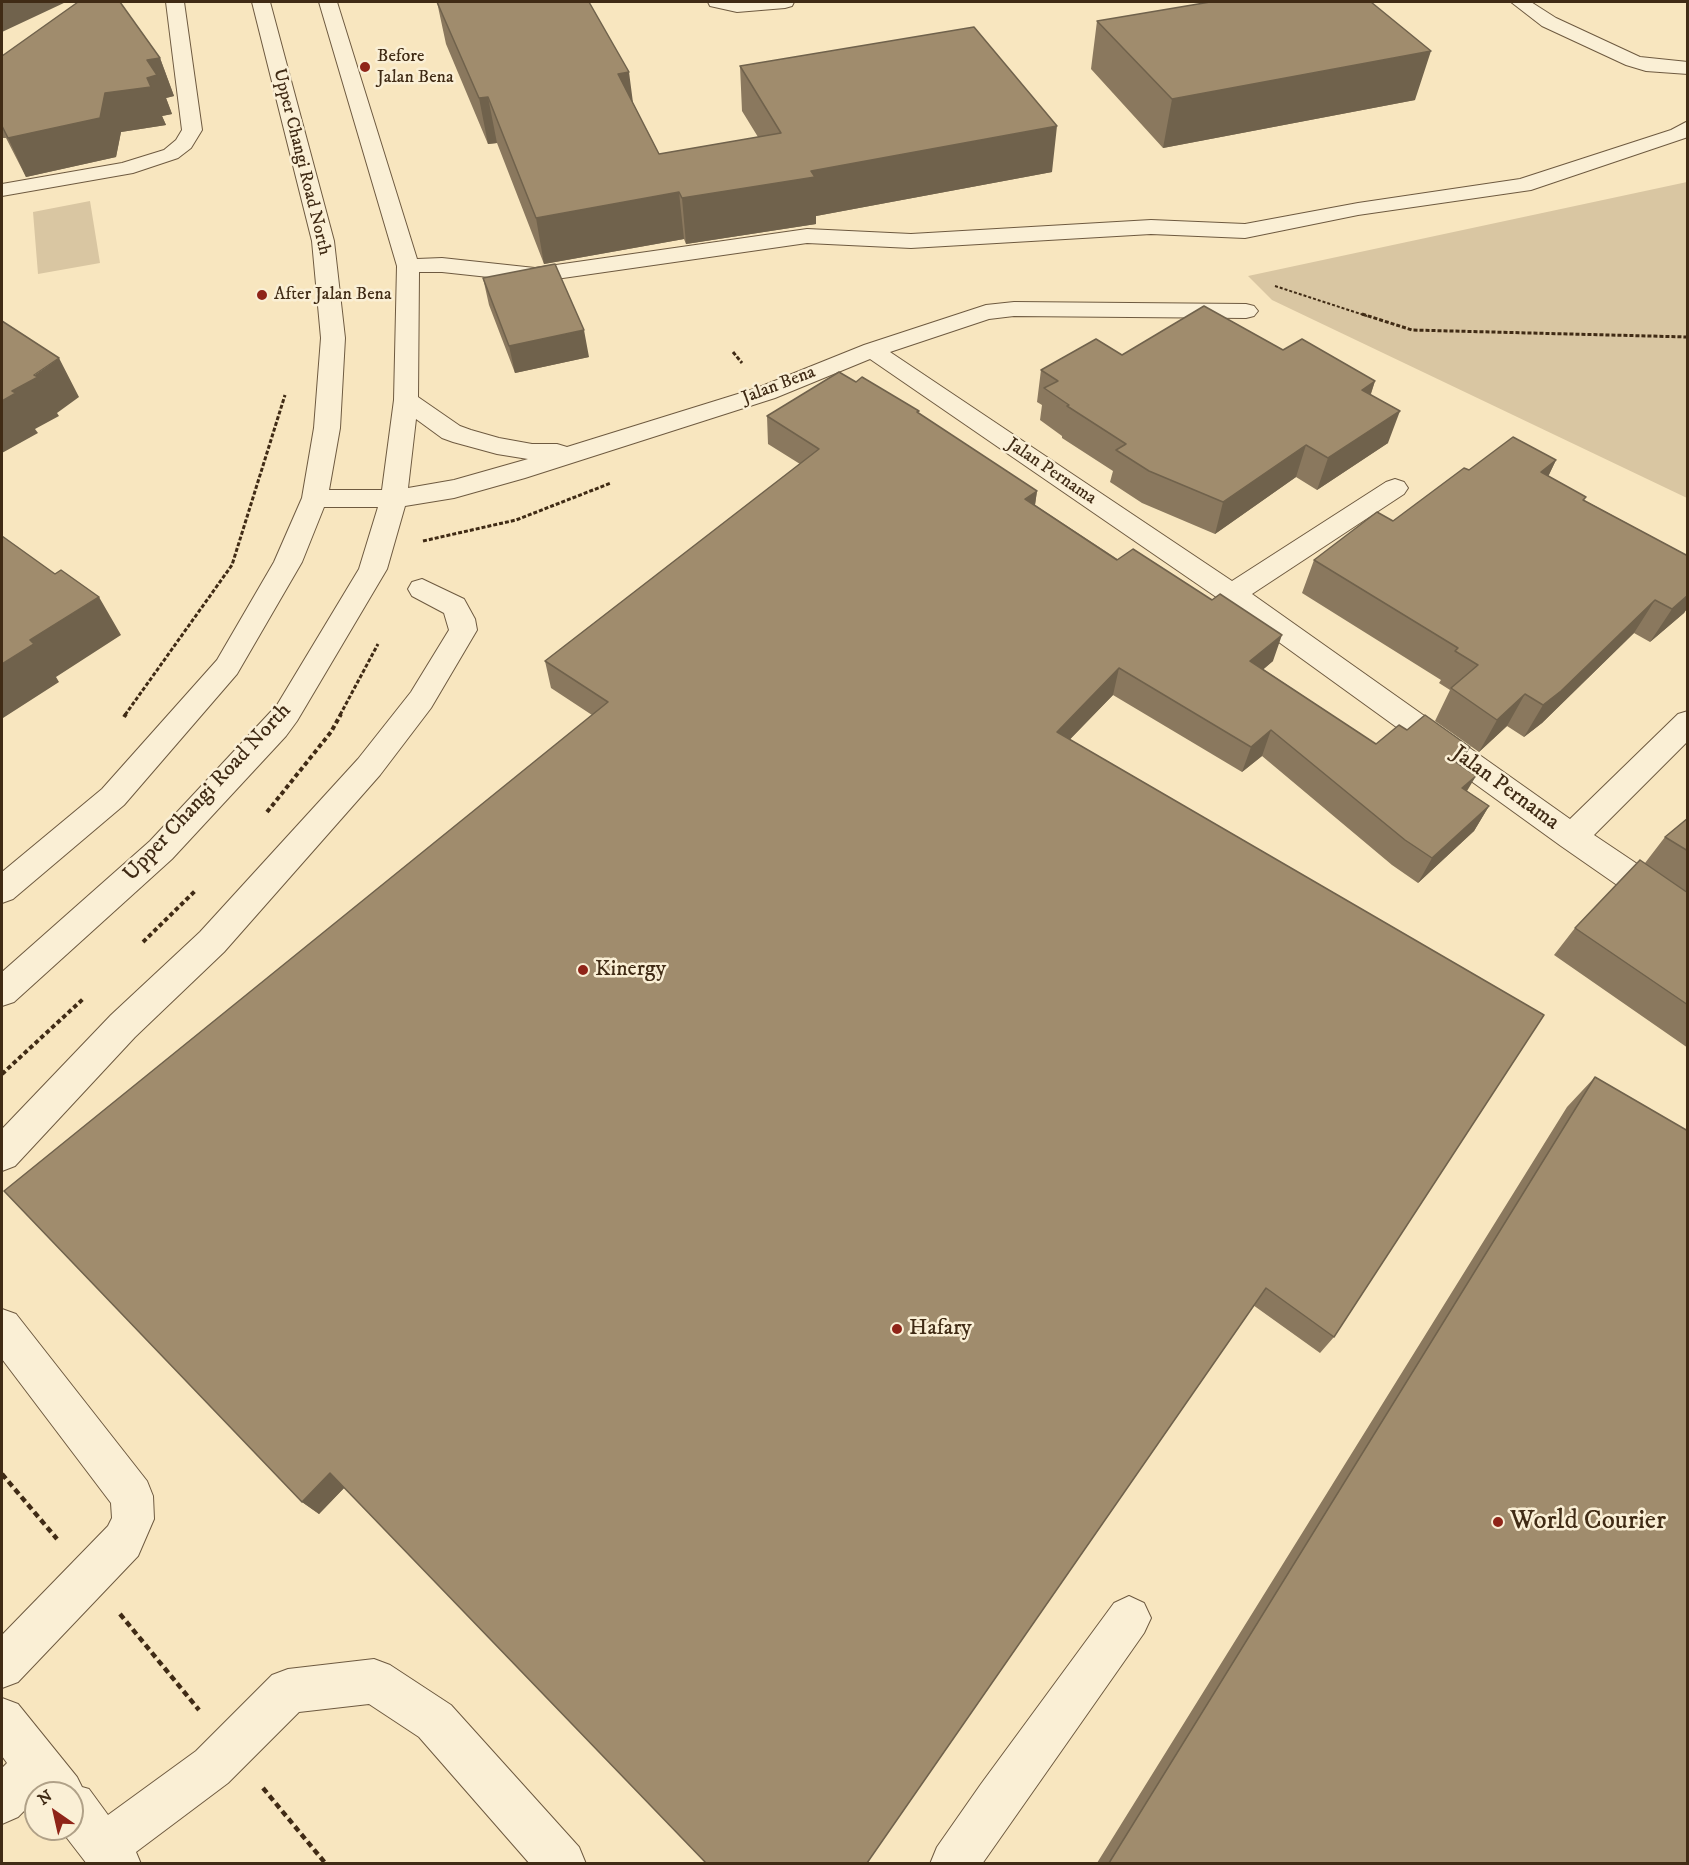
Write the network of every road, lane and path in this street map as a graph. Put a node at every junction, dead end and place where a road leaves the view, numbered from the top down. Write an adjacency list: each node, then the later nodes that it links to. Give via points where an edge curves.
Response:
1 (175, 2): 9 (street, via 192,130 184,144 171,154 126,169)
2 (261, 2): 18 (street, Upper Changi Road North, via 323,241 333,338 327,428)
3 (328, 2): 10 (street, Upper Changi Road North)
4 (717, 2): 5 (street, via 737,6)
5 (785, 2)
6 (1520, 2): 7 (street, via 1549,22 1633,61)
7 (1688, 68)
8 (1688, 127): 10 (street, via 1678,134 1523,185 1358,209 1245,231 1151,227 911,241 807,236 535,275 442,265)
9 (2, 190)
10 (408, 266): 15 (street, Upper Changi Road North)
11 (1246, 311): 12 (path, via 1269,284 1412,330); 13 (street, Jalan Bena, via 1014,309 986,312)
12 (1688, 337)
13 (872, 350): 16 (street, Jalan Bena, via 766,393); 21 (street, Jalan Pernama)
14 (285, 395): 22 (path, via 232,565)
15 (406, 400): 16 (street, via 462,436 532,452); 19 (street, Upper Changi Road North)
16 (578, 452): 19 (street, Jalan Bena, via 454,489)
17 (1395, 488): 21 (street)
18 (315, 498): 19 (street, Jalan Bena); 25 (street, Upper Changi Road North, via 288,562 227,667 113,797)
19 (394, 499): 27 (street, Upper Changi Road North, via 373,569 287,713 161,850)
20 (422, 589): 28 (street, via 454,606 463,630 421,700 369,767 212,942 123,1026)
21 (1232, 594): 24 (street, Jalan Pernama)
22 (121, 721)
23 (1688, 722): 24 (street, Jalan Pernama)
24 (1572, 837): 26 (street, Jalan Pernama)
25 (2, 890)
26 (1688, 916)
27 (2, 992)
28 (2, 1154)
29 (2, 1328): 31 (street, via 132,1496 133,1519 123,1541)
30 (2, 1474): 31 (path)
31 (89, 1576): 33 (street); 35 (path)
32 (1129, 1618): 42 (street)
33 (2, 1666)
34 (2, 1720): 36 (street)
35 (230, 1749): 39 (street); 40 (path); 41 (street, via 288,1691 374,1681 435,1721)
36 (49, 1778): 37 (street)
37 (2, 1801)
38 (84, 1821): 39 (street)
39 (111, 1855)
40 (326, 1863)
41 (562, 1863)
42 (954, 1863)

